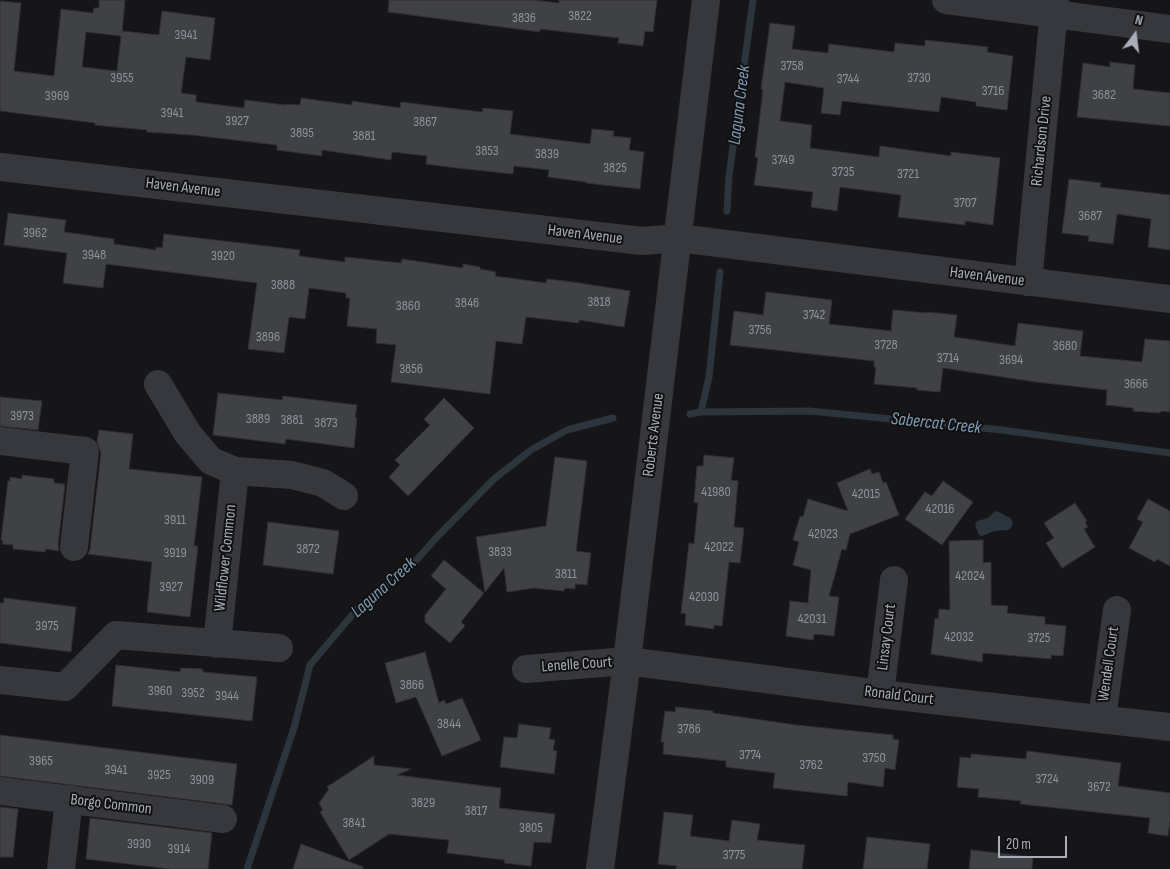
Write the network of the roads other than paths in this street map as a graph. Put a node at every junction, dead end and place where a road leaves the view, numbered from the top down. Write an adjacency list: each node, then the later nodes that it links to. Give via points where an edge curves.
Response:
1 (706, 0): 6 (street, Roberts Avenue)
2 (946, 0): 3 (street)
3 (1055, 8): 4 (street); 7 (street, Richardson Drive)
4 (1170, 29)
5 (0, 167): 6 (street, Haven Avenue, via 642,241)
6 (678, 238): 7 (street, Haven Avenue); 18 (street, Roberts Avenue)
7 (1028, 282): 8 (street, Haven Avenue)
8 (1170, 299)
9 (158, 384): 11 (street, via 188,434 211,461)
10 (1, 447): 13 (street, via 85,451)
11 (235, 471): 12 (street, via 292,475 323,483); 16 (street, Wildflower Common)
12 (344, 496)
13 (74, 547)
14 (894, 580): 21 (street, Linsay Court)
15 (1117, 610): 22 (street, Wendell Court)
16 (217, 644): 17 (street); 20 (street, via 116,636 65,687)
17 (278, 648)
18 (627, 661): 19 (street, Lenelle Court); 21 (street, Ronald Court); 28 (street, Roberts Avenue)
19 (526, 669)
20 (0, 680)
21 (880, 694): 22 (street, Ronald Court)
22 (1102, 718): 23 (street, Ronald Court)
23 (1170, 727)
24 (0, 791): 25 (street, Borgo Common)
25 (69, 799): 26 (street, Borgo Common); 27 (street)
26 (223, 819)
27 (61, 869)
28 (600, 869)

